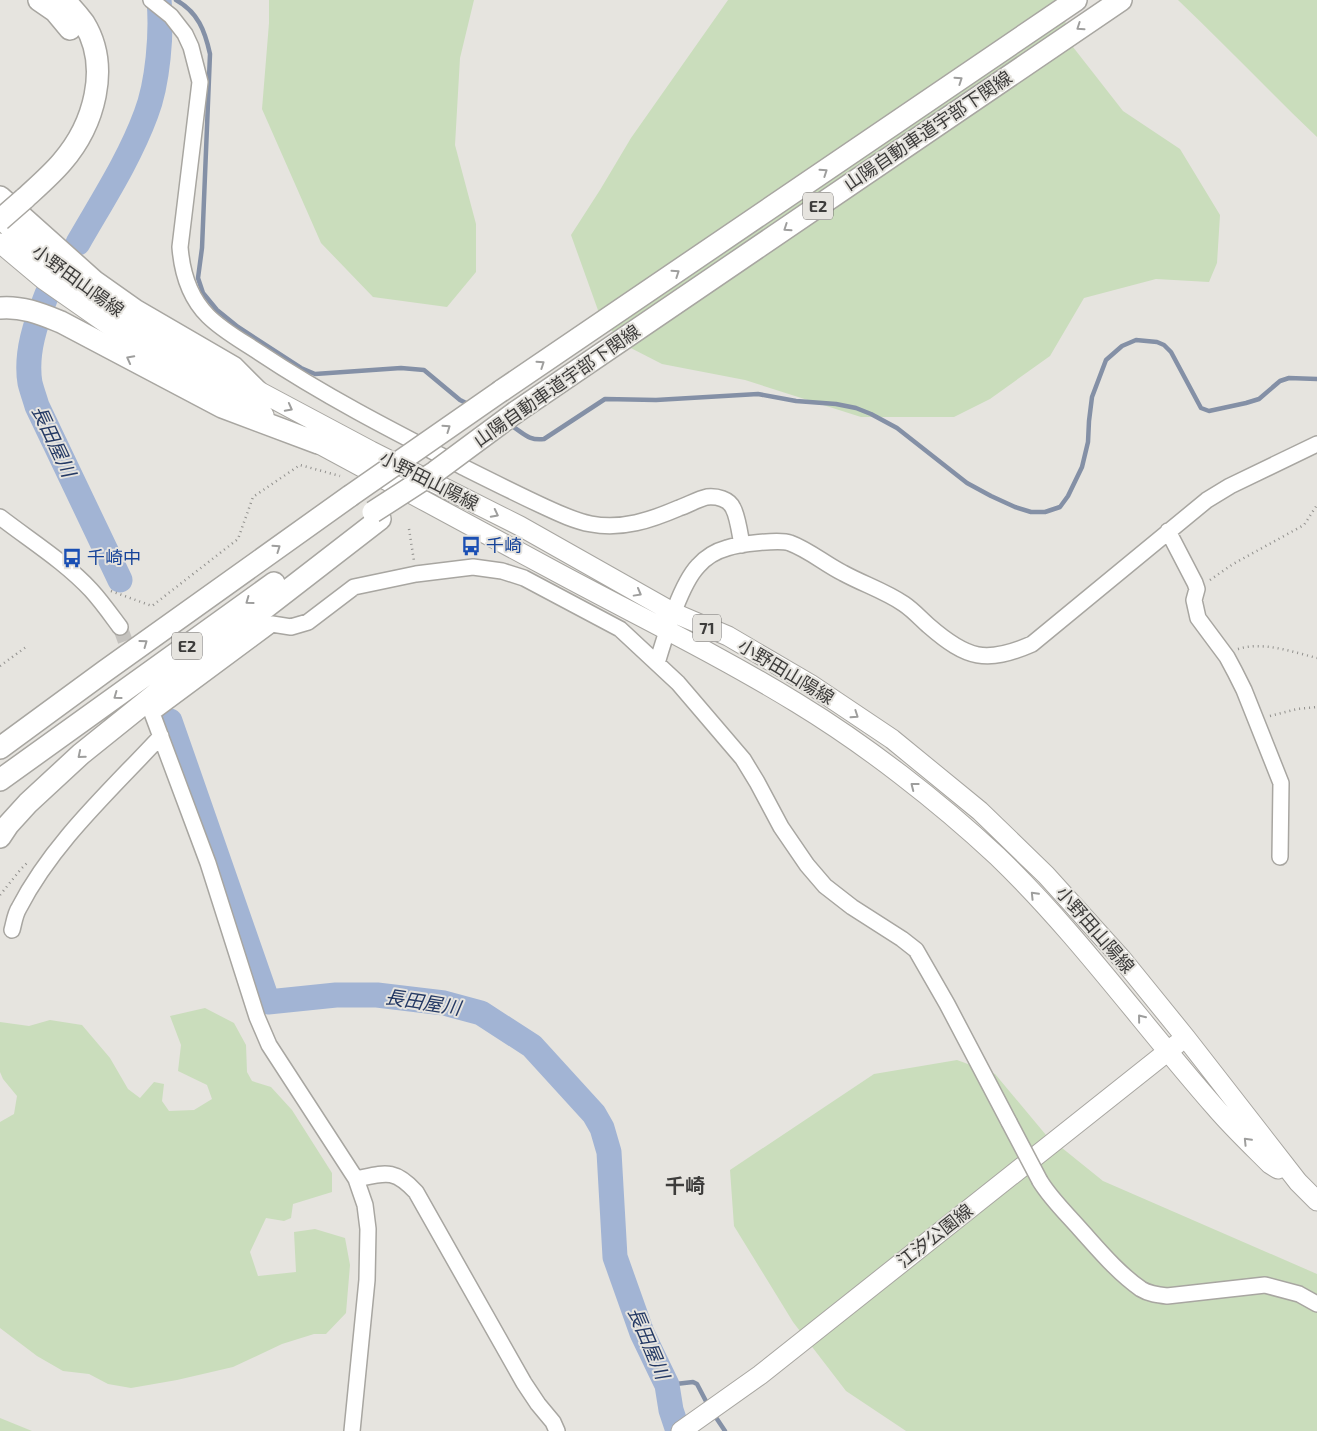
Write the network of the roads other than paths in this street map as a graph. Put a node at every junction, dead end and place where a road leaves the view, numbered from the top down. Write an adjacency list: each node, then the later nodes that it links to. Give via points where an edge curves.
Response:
1 (40, 0): 6 (highway, via 55,11 72,32 82,63 83,82 79,103 61,140)
2 (64, 0): 6 (highway, via 84,24 92,40 98,78 91,113 73,148 57,167)
3 (151, 0): 16 (street, via 184,34 191,47 200,82 183,214 181,256 184,275 196,302 217,324 281,367 392,431 569,518 610,527 625,525 662,515 706,497 718,497 733,508)
4 (1076, 0): 20 (highway, 山陽自動車道宇部下関線 / E2, one-way to 4, bridge, via 501,391)
5 (1120, 0): 13 (highway, 山陽自動車道宇部下関線 / E2, one-way to 13, bridge, via 516,412)
6 (9, 198): 7 (highway, bridge); 10 (highway, via 94,281 135,310 232,368)
7 (0, 219): 10 (main road, 小野田山陽線 / 71, via 56,269 97,298 176,347)
8 (0, 243): 11 (main road, 小野田山陽線 / 71, via 44,280 134,343)
9 (0, 308): 11 (highway, one-way to 9, via 222,407 61,322 34,311)
10 (257, 391): 17 (main road, 小野田山陽線 / 71, one-way to 17, via 520,526)
11 (318, 443): 17 (main road, 小野田山陽線 / 71, via 550,569)
12 (1317, 444): 15 (street, via 1230,486)
13 (377, 515): 24 (highway, E2, one-way to 24); 25 (highway, one-way to 25, via 81,754)
14 (0, 517): 18 (street, via 56,558 91,590)
15 (1168, 531): 16 (street, via 1032,644 996,656 964,652 904,604 789,542); 28 (street, via 1197,589 1194,600 1198,618 1227,657 1244,690 1281,783)
16 (742, 545): 17 (street, via 716,552 697,566 688,579)
17 (671, 621): 19 (street); 30 (main road, 小野田山陽線 / 71, one-way to 30, via 728,636 810,684 892,739 980,811 1046,875 1122,959); 31 (main road, 小野田山陽線 / 71, one-way to 17, via 1046,908 997,856 929,797 874,755)
18 (120, 627)
19 (657, 663): 22 (street, via 620,629 524,578 473,567 416,574 354,587 308,622 291,627 272,624 152,713); 35 (street, bridge, via 743,759 781,827 825,886 916,950 1040,1181 1121,1273 1142,1290 1156,1295 1265,1286 1299,1294)
20 (105, 671): 21 (highway); 23 (highway, 山陽自動車道宇部下関線 / E2)
21 (0, 734)
22 (161, 736): 29 (street, via 73,831 42,871 18,910); 32 (street, via 208,862 257,1017 269,1044)
23 (0, 748)
24 (0, 780)
25 (28, 803): 26 (street); 27 (highway)
26 (0, 822)
27 (0, 837)
28 (1280, 857)
29 (12, 930)
30 (1186, 1038): 31 (main road, 江汐公園線); 33 (main road, 小野田山陽線 / 71)
31 (1168, 1051): 33 (main road, 小野田山陽線 / 71, one-way to 31, via 1270,1164 1216,1108); 38 (main road, 江汐公園線, via 760,1375)
32 (356, 1179): 36 (street, via 365,1205 368,1228 367,1280); 37 (street, via 392,1174 416,1192 524,1383)
33 (1298, 1182): 34 (main road, 小野田山陽線 / 71)
34 (1317, 1201)
35 (1317, 1304)
36 (352, 1431)
37 (557, 1431)
38 (681, 1431)

